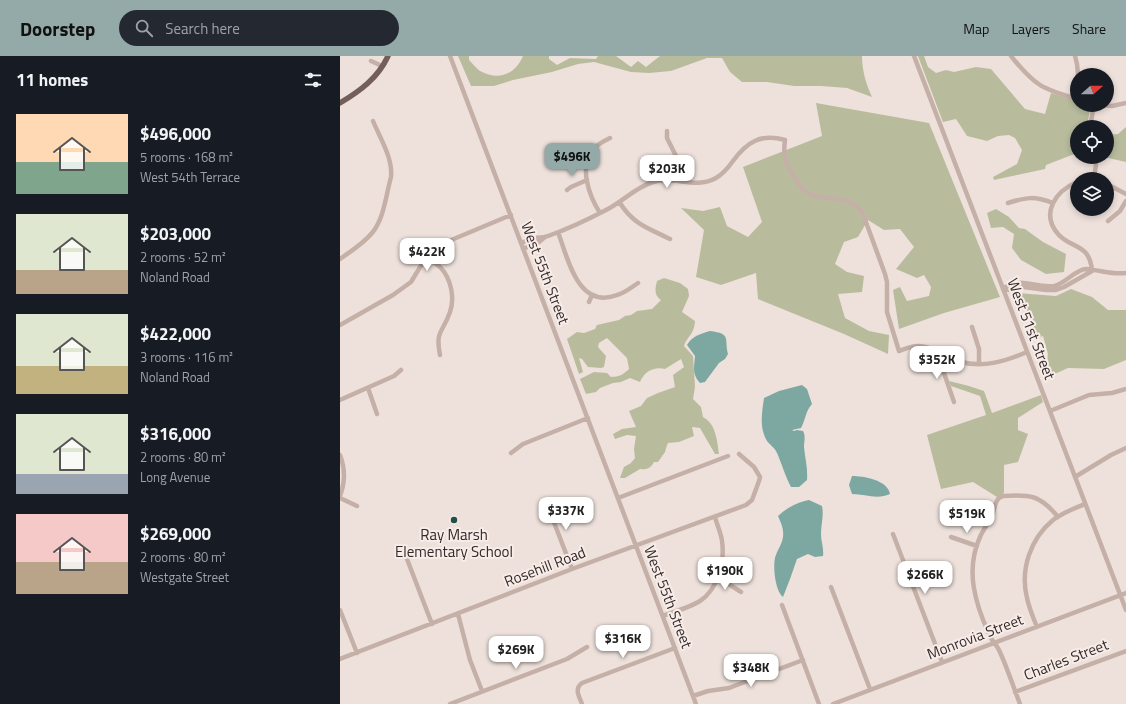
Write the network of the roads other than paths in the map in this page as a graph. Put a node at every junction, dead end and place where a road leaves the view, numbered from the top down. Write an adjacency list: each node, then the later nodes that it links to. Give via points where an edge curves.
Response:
1 (388, 56): 7 (main road)
2 (450, 56): 27 (street, West 55th Street)
3 (914, 56): 40 (street, West 51st Street)
4 (1011, 56): 9 (street, via 1036,83)
5 (1075, 56): 8 (street)
6 (371, 62): 7 (street)
7 (382, 66): 10 (main road, via 364,87)
8 (1077, 68)
9 (1070, 97)
10 (340, 103)
11 (1126, 103): 12 (street)
12 (1114, 106)
13 (372, 121): 36 (street, via 390,162 391,177 380,220 360,245)
14 (667, 130): 17 (street, via 667,138 679,162)
15 (610, 138): 16 (street, via 594,148 589,156 586,164)
16 (587, 180): 20 (street); 26 (street, via 591,196)
17 (680, 181): 23 (street, via 666,180 646,184); 47 (street, via 697,184 707,182 723,173 742,150 752,143 768,137 785,140 785,162 804,190 816,196 852,202 863,214 885,274 887,312 899,351 918,346)
18 (1070, 186): 25 (street, via 1060,192)
19 (1114, 188): 21 (street)
20 (567, 190)
21 (1126, 194)
22 (1126, 201): 28 (street, via 1120,211)
23 (620, 203): 26 (street); 31 (street, via 634,220)
24 (1008, 203): 25 (street, via 1031,197)
25 (1053, 204): 37 (street, via 1050,211 1055,229 1062,237 1083,250 1091,262)
26 (600, 213): 29 (street)
27 (511, 215): 32 (street, West 55th Street); 35 (street, via 437,246)
28 (1108, 221)
29 (558, 232): 30 (street); 41 (street, via 576,280)
30 (545, 237): 32 (street); 33 (street)
31 (670, 238)
32 (521, 243): 33 (street, West 55th Street)
33 (523, 249): 56 (street, West 55th Street)
34 (340, 252): 36 (street)
35 (426, 257): 43 (street, via 414,278 403,289); 46 (street, via 441,268 451,288 453,300 450,312 438,334)
36 (342, 258)
37 (1092, 271): 38 (street); 40 (street, via 1085,269 1070,280 1046,288 1020,283 1008,286)
38 (1126, 274)
39 (638, 283): 41 (street, via 617,296)
40 (1004, 290): 45 (street, West 51st Street)
41 (592, 295): 42 (street)
42 (589, 302)
43 (340, 325)
44 (972, 327): 48 (street, via 979,350)
45 (1027, 352): 48 (street, via 1000,362); 54 (street, West 51st Street)
46 (440, 355)
47 (947, 357): 48 (street); 53 (street, via 944,373)
48 (979, 364)
49 (401, 370): 50 (street)
50 (368, 388): 52 (street); 55 (street)
51 (1126, 389): 54 (street, via 1089,395)
52 (340, 400)
53 (954, 402)
54 (1050, 411): 62 (street, West 51st Street)
55 (377, 414)
56 (588, 418): 58 (street, via 523,444); 64 (street, West 55th Street)
57 (1126, 448): 62 (street)
58 (511, 453)
59 (739, 454): 68 (street, Rosehill Road, via 759,474 752,500 746,505)
60 (340, 455): 63 (street, via 344,477)
61 (728, 456): 64 (street)
62 (1075, 477): 66 (street, West 51st Street)
63 (340, 497): 67 (street)
64 (618, 498): 72 (street, West 55th Street)
65 (545, 499): 75 (street)
66 (1086, 504): 69 (street); 80 (street, West 51st Street)
67 (357, 506)
68 (715, 517): 72 (street, Rosehill Road); 76 (street, via 722,546)
69 (1058, 517): 73 (street, via 1040,499 1027,496 1000,497); 87 (street, via 1039,535 1027,562 1025,588)
70 (893, 534): 95 (street)
71 (951, 537): 73 (street)
72 (636, 546): 75 (street, Rosehill Road); 85 (street, West 55th Street)
73 (977, 546): 88 (street, via 972,566 973,588)
74 (407, 559): 86 (street)
75 (572, 569): 84 (street, Rosehill Road)
76 (718, 577): 78 (street); 85 (street, via 711,590 693,605)
77 (831, 587): 96 (street)
78 (741, 592)
79 (1126, 593): 80 (street, Monrovia Street)
80 (1120, 595): 83 (street, West 51st Street); 87 (street, Monrovia Street)
81 (782, 605): 94 (street)
82 (340, 610): 92 (street)
83 (1126, 610)
84 (458, 614): 86 (street, Rosehill Road); 97 (street, via 470,660)
85 (663, 616): 90 (street, West 55th Street)
86 (432, 624): 92 (street, Rosehill Road)
87 (1037, 627): 88 (street, Monrovia Street)
88 (994, 643): 95 (street, Monrovia Street); 98 (street)
89 (587, 646): 97 (street, via 567,659)
90 (675, 648): 99 (street, West 55th Street); 101 (street, via 579,685 577,692)
91 (1126, 651): 98 (street, Charles Street)
92 (356, 653): 93 (street, Rosehill Road)
93 (340, 659)
94 (803, 660): 99 (street, via 729,688); 103 (street)
95 (942, 662): 96 (street, Monrovia Street)
96 (870, 689): 104 (street, Monrovia Street)
97 (482, 692): 100 (street)
98 (1015, 692): 105 (street)
99 (693, 696): 102 (street, West 55th Street)
100 (450, 704)
101 (582, 704)
102 (696, 704)
103 (819, 704)
104 (833, 704)
105 (1020, 704)

